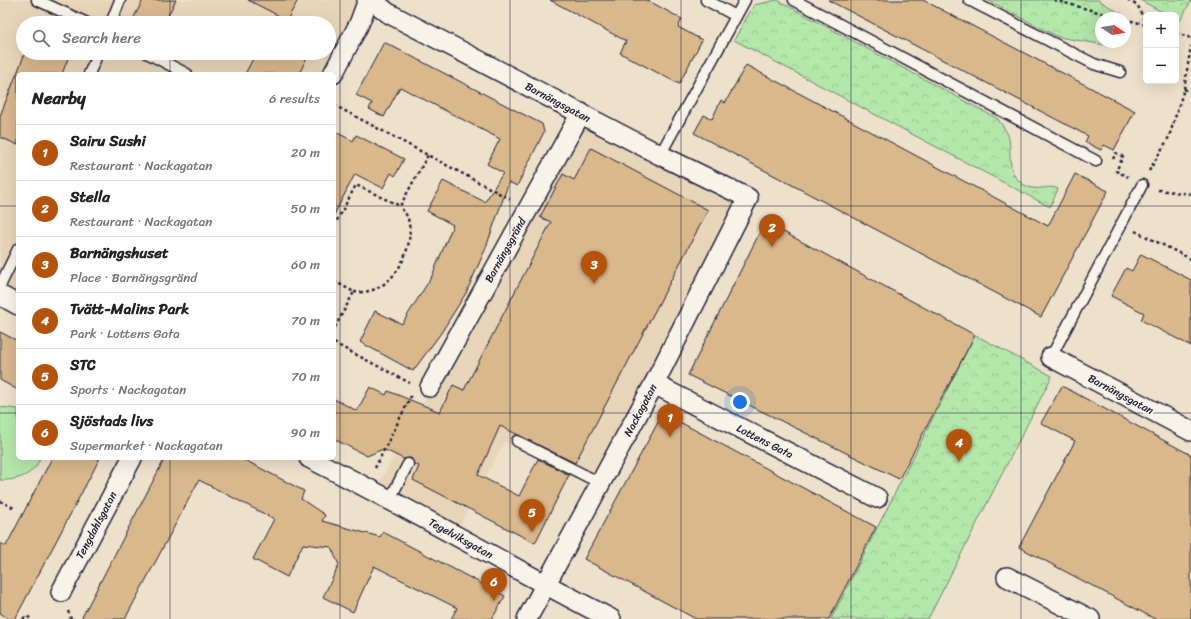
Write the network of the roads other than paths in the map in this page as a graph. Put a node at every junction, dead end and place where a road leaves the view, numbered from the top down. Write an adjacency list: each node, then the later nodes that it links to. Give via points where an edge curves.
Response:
1 (37, 0): 9 (lane)
2 (120, 0): 10 (lane)
3 (368, 0): 16 (street, via 359,24)
4 (372, 0): 18 (street, Barnängsgatan, via 388,13)
5 (706, 0): 11 (lane)
6 (745, 0): 11 (lane)
7 (794, 0): 20 (lane)
8 (969, 0): 17 (lane, via 1094,64)
9 (72, 16)
10 (114, 16)
11 (736, 16): 19 (lane)
12 (95, 60): 14 (lane)
13 (160, 60): 15 (lane)
14 (90, 72)
15 (183, 72)
16 (334, 72)
17 (1120, 72)
18 (580, 113): 19 (street, Barnängsgatan); 29 (street, Barnängsgränd)
19 (660, 155): 22 (street, Barnängsgatan)
20 (1096, 162)
21 (1142, 185): 27 (lane)
22 (748, 198): 28 (street, Nackagatan)
23 (16, 253): 24 (lane)
24 (0, 286)
25 (0, 295): 26 (street)
26 (16, 304)
27 (1051, 357): 30 (street, Barnängsgatan)
28 (654, 384): 35 (street, Nackagatan); 36 (street, Lottens Gata)
29 (430, 387)
30 (1191, 431)
31 (517, 441): 35 (lane)
32 (131, 460): 40 (street, Tengdahlsgatan)
33 (313, 460): 37 (street, Tegelviksgatan)
34 (408, 464): 37 (lane)
35 (600, 483): 39 (street, Nackagatan)
36 (877, 498)
37 (390, 499): 39 (street, Tegelviksgatan)
38 (1007, 577): 43 (street)
39 (545, 585): 41 (street, Nackagatan); 42 (street, Tegelviksgatan)
40 (61, 592)
41 (526, 619)
42 (611, 619)
43 (1090, 619)

